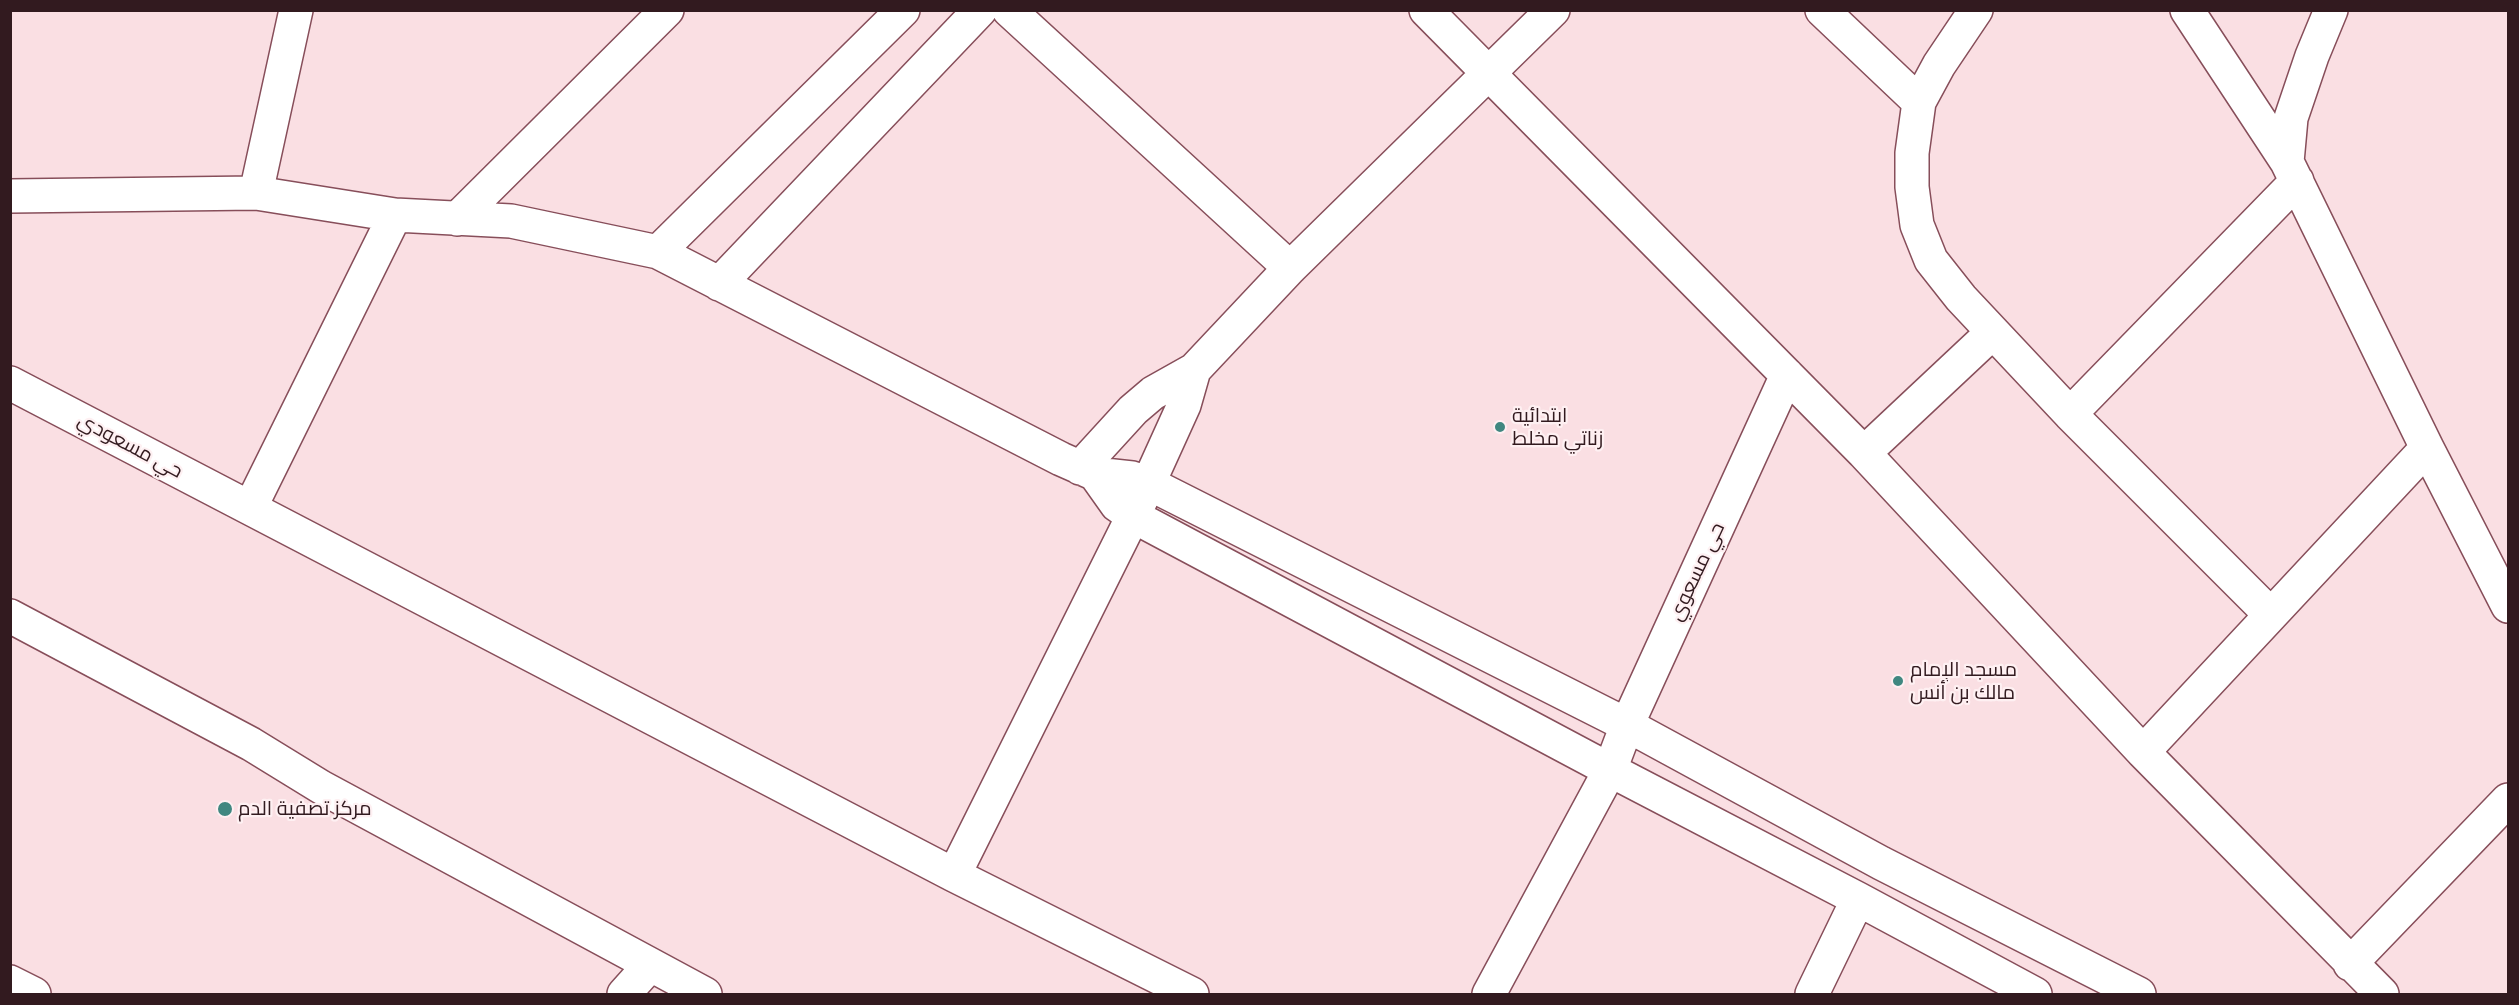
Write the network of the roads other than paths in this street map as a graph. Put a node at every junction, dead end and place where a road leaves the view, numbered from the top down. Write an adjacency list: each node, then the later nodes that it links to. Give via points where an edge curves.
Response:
1 (296, 10): 15 (street)
2 (667, 10): 18 (street)
3 (903, 10): 19 (street)
4 (980, 10): 21 (street)
5 (1009, 10): 20 (street)
6 (1426, 10): 12 (street)
7 (1553, 10): 12 (street)
8 (1822, 10): 13 (street)
9 (1976, 10): 13 (street, via 1939,64)
10 (2187, 10): 14 (street)
11 (2331, 10): 14 (street, via 2291,118)
12 (1489, 74): 20 (street); 24 (street)
13 (1919, 102): 22 (street, via 1912,153 1917,225 1931,260)
14 (2292, 172): 26 (street); 27 (street)
15 (256, 193): 16 (street); 17 (street)
16 (10, 196)
17 (395, 215): 18 (street); 31 (street)
18 (457, 219): 19 (street, via 511,220)
19 (658, 252): 21 (street)
20 (1290, 268): 23 (street)
21 (720, 284): 29 (street)
22 (1993, 332): 26 (street); 28 (street)
23 (1194, 370): 29 (street, via 1153,393 1133,410); 30 (street, via 1184,405)
24 (1787, 375): 28 (street); 36 (street, حي مسعوي)
25 (10, 383): 31 (street, حي مسعودي)
26 (2070, 414): 34 (street)
27 (2427, 448): 33 (street); 34 (street)
28 (1864, 453): 37 (street)
29 (1088, 471): 30 (street); 32 (street)
30 (1148, 483): 32 (street); 36 (street)
31 (250, 508): 40 (street, حي مسعودي)
32 (1133, 516): 38 (street); 40 (street)
33 (2508, 606)
34 (2271, 615): 37 (street)
35 (10, 616): 43 (street, via 251,744 321,787)
36 (1627, 725): 38 (street, حي مسعوي); 52 (street, via 1881,863)
37 (2143, 752): 42 (street)
38 (1610, 770): 41 (street); 49 (street, حي مسعوي)
39 (2508, 800): 42 (street)
40 (954, 875): 48 (street, حي مسعودي)
41 (1858, 899): 50 (street); 51 (street)
42 (2350, 964): 53 (street)
43 (650, 965): 46 (street); 47 (street)
44 (10, 982): 45 (street)
45 (34, 994)
46 (624, 994)
47 (705, 994)
48 (1192, 994)
49 (1489, 994)
50 (1812, 994)
51 (2035, 994)
52 (2139, 994)
53 (2382, 994)

